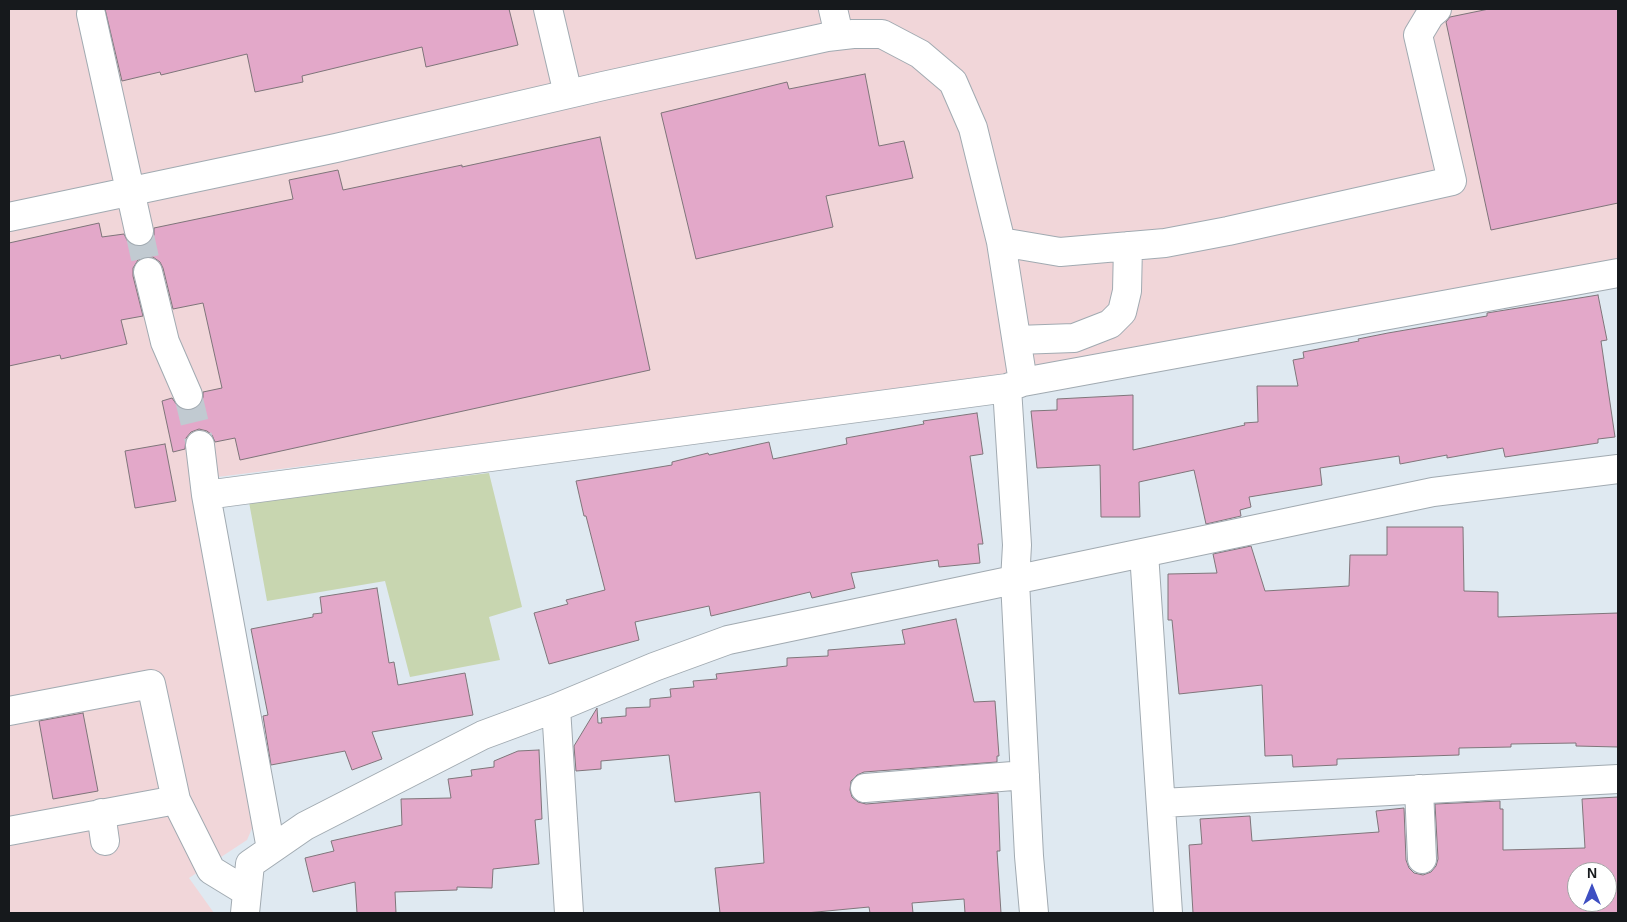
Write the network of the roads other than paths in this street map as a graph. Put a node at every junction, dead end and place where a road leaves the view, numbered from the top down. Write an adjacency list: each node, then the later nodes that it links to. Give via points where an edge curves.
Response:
1 (548, 9): 6 (street)
2 (833, 9): 5 (street)
3 (1437, 9): 11 (street, via 1418,35 1452,181 1228,231 1165,243)
4 (91, 14): 7 (street)
5 (838, 35): 6 (street); 10 (street, via 882,34 920,54 953,82 973,128)
6 (568, 94): 7 (street, via 336,148)
7 (129, 191): 8 (street); 9 (street)
8 (9, 217)
9 (139, 231)
10 (1001, 242): 11 (street, via 1060,252); 14 (street)
11 (1128, 246): 14 (street, via 1127,291 1122,312 1110,324 1074,338)
12 (148, 272): 16 (street, via 165,342)
13 (1618, 273): 15 (street)
14 (1017, 340): 15 (street)
15 (1015, 385): 19 (street); 21 (street)
16 (188, 395)
17 (200, 446): 19 (street)
18 (1618, 469): 20 (street, via 1433,492)
19 (206, 495): 33 (street)
20 (1144, 552): 21 (street); 29 (street)
21 (1015, 581): 22 (street, via 728,640); 24 (street)
22 (556, 708): 33 (street, via 483,735 305,826); 36 (street)
23 (9, 712): 28 (street, via 151,684)
24 (1026, 775): 26 (street); 37 (street)
25 (1618, 779): 27 (street)
26 (865, 788)
27 (1420, 790): 29 (street); 34 (street)
28 (176, 800): 30 (street); 35 (street, via 211,870)
29 (1161, 803): 38 (street)
30 (101, 814): 31 (street); 32 (street)
31 (9, 831)
32 (106, 841)
33 (271, 849): 35 (street, via 250,864)
34 (1422, 859)
35 (246, 903)
36 (569, 913)
37 (1034, 913)
38 (1168, 913)

